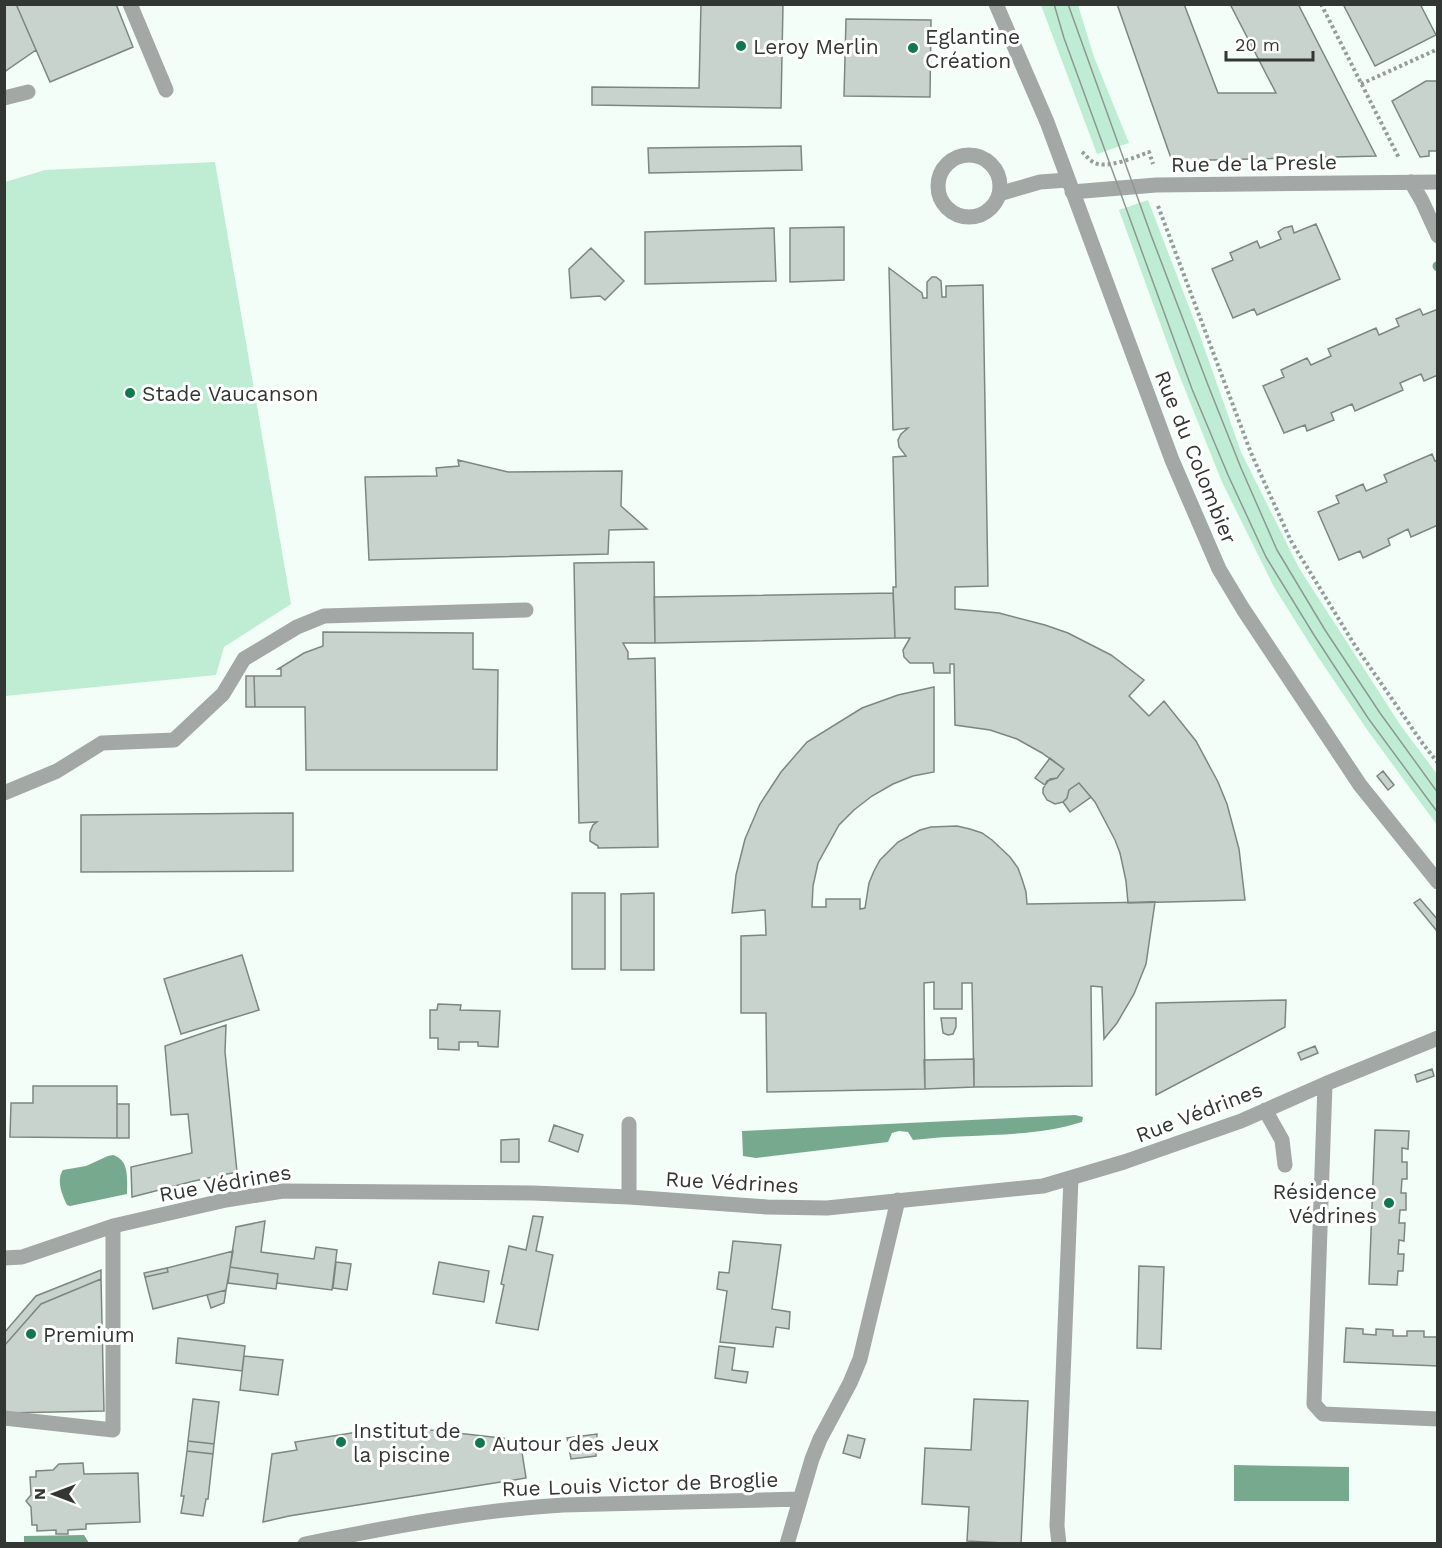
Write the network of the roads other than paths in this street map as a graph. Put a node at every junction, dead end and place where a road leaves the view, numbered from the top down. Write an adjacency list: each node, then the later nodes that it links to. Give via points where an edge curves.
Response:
1 (130, 4): 3 (street)
2 (996, 4): 8 (street, Rue du Colombier)
3 (166, 90)
4 (28, 92): 5 (street)
5 (4, 98)
6 (1411, 182): 7 (street, Rue de la Presle); 8 (street, Rue de la Presle); 10 (street)
7 (1437, 182)
8 (1070, 186): 9 (street, Rue de la Presle, via 1040,182); 13 (street, Rue du Colombier, via 1172,460 1219,568 1360,785)
9 (999, 194): 9 (street, via 997,173 982,158 972,155 952,160 939,176 938,187 945,207 964,217 984,213)
10 (1437, 236)
11 (526, 610): 12 (street, via 324,616 297,627 244,659 223,694 174,740 102,743 57,771)
12 (4, 792)
13 (1437, 882)
14 (1437, 1038): 15 (street, Rue Védrines)
15 (1325, 1084): 16 (street, Rue Védrines); 25 (street, via 1314,1404 1323,1414)
16 (1265, 1110): 18 (street, via 1281,1140); 19 (street, Rue Védrines)
17 (629, 1124): 20 (street)
18 (1285, 1165)
19 (1071, 1178): 21 (street, Rue Védrines, via 1043,1186); 29 (street)
20 (629, 1197): 21 (street, Rue Védrines, via 827,1208); 22 (street, Rue Védrines, via 283,1191)
21 (898, 1200): 26 (street, via 860,1359 820,1439)
22 (113, 1226): 23 (street, Rue Védrines, via 22,1257); 24 (street, via 113,1430)
23 (4, 1258)
24 (4, 1418)
25 (1437, 1419)
26 (800, 1499): 27 (street, Rue Louis Victor de Broglie, via 525,1507 398,1525); 28 (street)
27 (305, 1544)
28 (787, 1544)
29 (1059, 1544)

